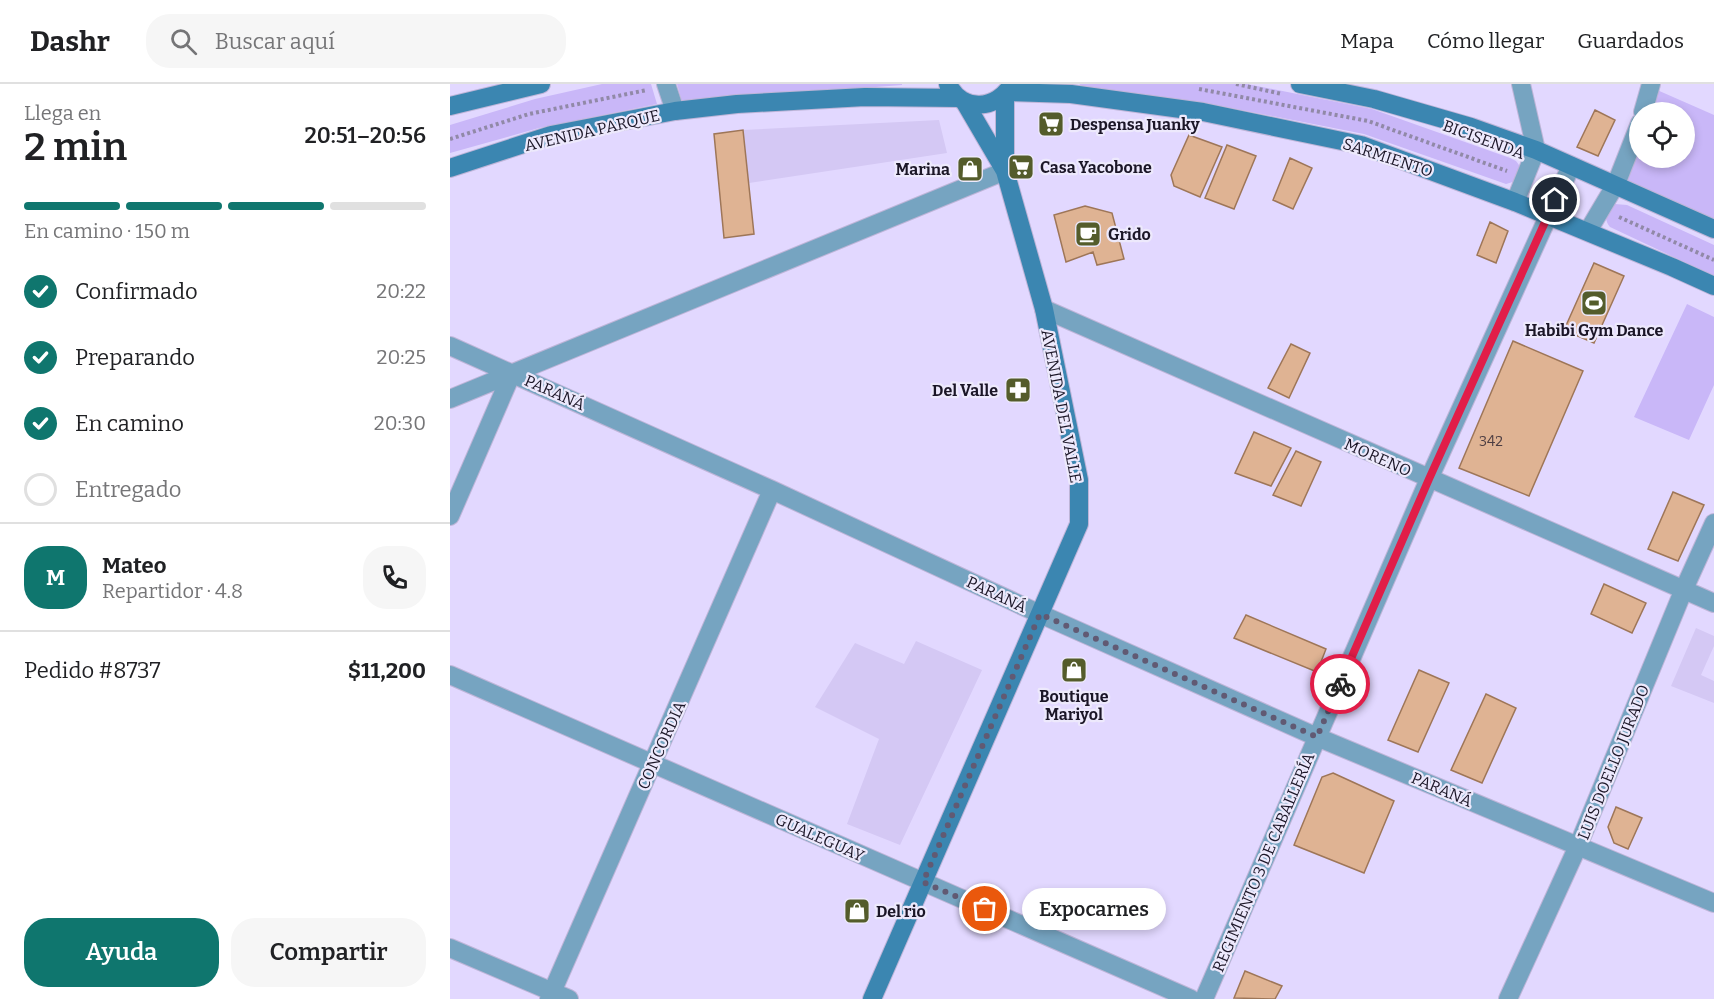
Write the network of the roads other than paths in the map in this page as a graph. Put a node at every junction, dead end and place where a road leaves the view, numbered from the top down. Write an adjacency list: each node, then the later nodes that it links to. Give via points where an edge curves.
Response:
1 (541, 84): 9 (main road)
2 (1521, 84): 11 (street)
3 (1651, 84): 8 (street)
4 (660, 86): 10 (street)
5 (1292, 89): 11 (main road, via 1374,99)
6 (1008, 90): 7 (main road, SARMIENTO, via 994,102 982,105); 15 (main road); 17 (main road, SARMIENTO, via 1071,94 1203,112 1361,145)
7 (957, 94): 10 (main road, AVENIDA PARQUE, via 737,104); 15 (main road)
8 (1646, 102)
9 (450, 106)
10 (675, 111): 14 (main road, AVENIDA PARQUE, via 551,135)
11 (1536, 150): 13 (main road); 17 (street)
12 (1629, 151): 16 (street)
13 (1571, 166): 16 (main road); 18 (street, REGIMIENTO 3 DE CABALLERÍA)
14 (450, 168)
15 (1005, 171): 22 (main road, AVENIDA DEL VALLE); 24 (street)
16 (1616, 184): 19 (main road); 20 (street)
17 (1515, 202): 18 (main road, SARMIENTO)
18 (1549, 215): 20 (main road, SARMIENTO); 26 (street, REGIMIENTO 3 DE CABALLERÍA)
19 (1714, 229)
20 (1588, 231): 21 (main road, SARMIENTO)
21 (1714, 286)
22 (1044, 309): 26 (street, MORENO); 32 (main road, AVENIDA DEL VALLE, via 1079,480 1079,524)
23 (450, 345): 24 (street, PARANÁ)
24 (512, 373): 25 (street); 27 (street, PARANÁ); 28 (street)
25 (450, 399)
26 (1429, 479): 30 (street, MORENO); 34 (street, REGIMIENTO 3 DE CABALLERÍA)
27 (772, 490): 32 (street, PARANÁ); 35 (street, CONCORDIA)
28 (450, 516)
29 (1714, 523): 30 (street, LUIS DOELLO JURADO)
30 (1684, 589): 31 (street, MORENO); 36 (street, LUIS DOELLO JURADO)
31 (1714, 603)
32 (1040, 614): 34 (street, PARANÁ); 37 (main road, AVENIDA DEL VALLE)
33 (450, 675): 35 (street, GUALEGUAY)
34 (1317, 737): 36 (street, PARANÁ); 43 (street, REGIMIENTO 3 DE CABALLERÍA)
35 (652, 764): 37 (street, GUALEGUAY); 40 (street, CONCORDIA)
36 (1578, 846): 38 (street, PARANÁ); 44 (street, LUIS DOELLO JURADO)
37 (923, 882): 41 (main road, AVENIDA DEL VALLE); 42 (street, GUALEGUAY)
38 (1714, 903)
39 (450, 948): 40 (street)
40 (557, 997)
41 (872, 999)
42 (1191, 999)
43 (1204, 999)
44 (1508, 999)

